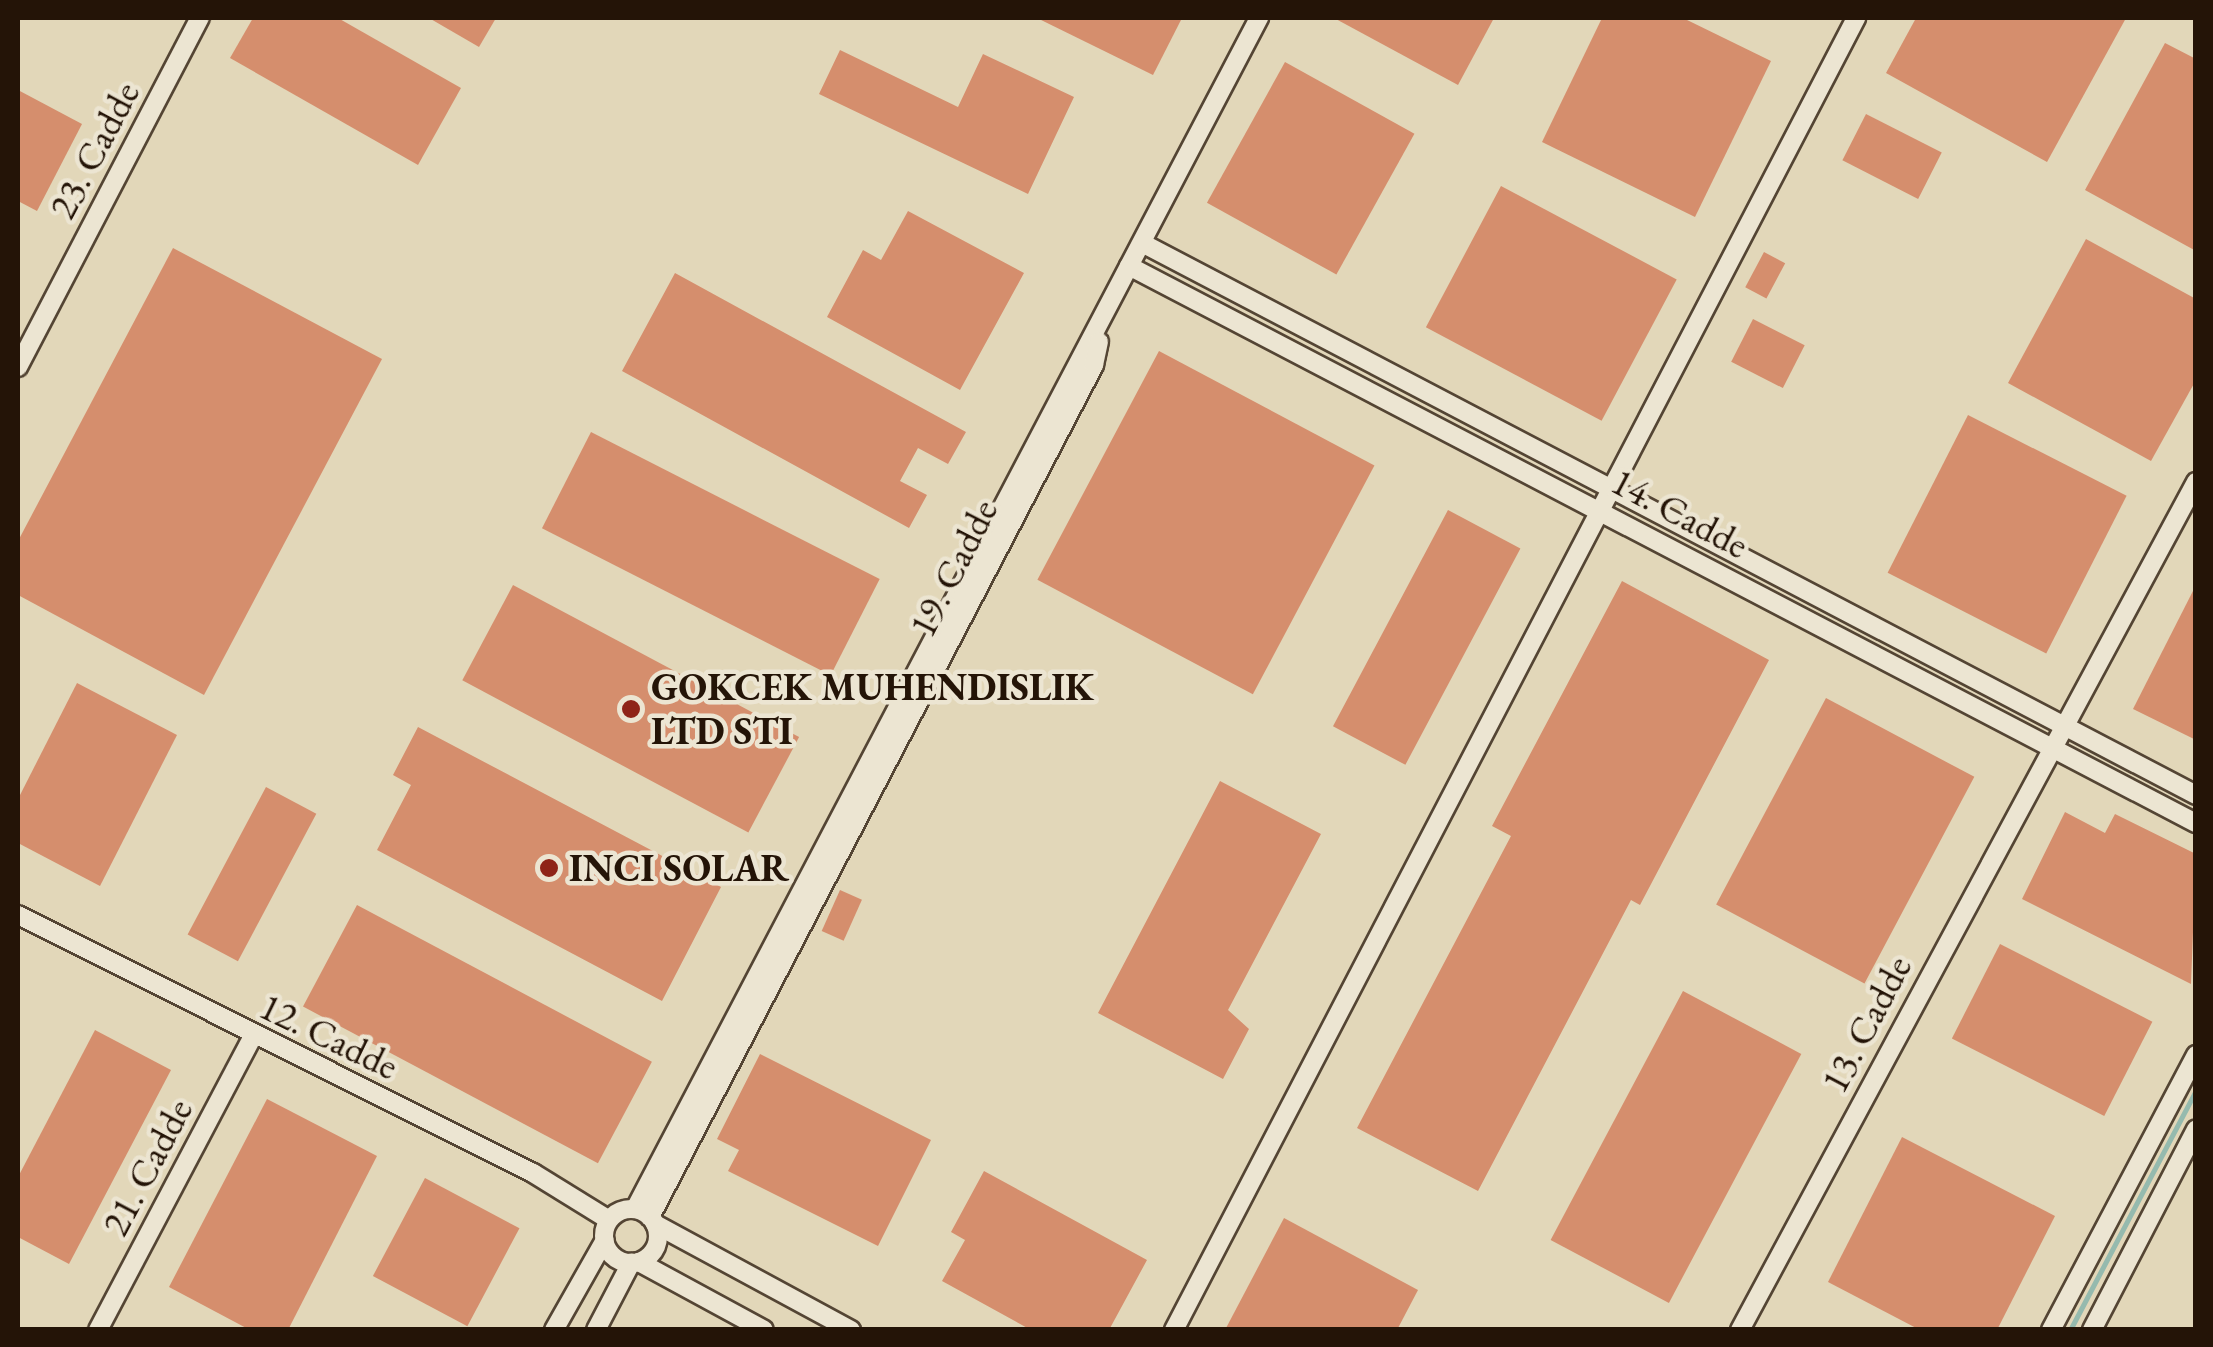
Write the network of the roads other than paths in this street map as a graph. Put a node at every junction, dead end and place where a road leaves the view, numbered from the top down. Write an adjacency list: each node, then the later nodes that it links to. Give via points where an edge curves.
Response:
1 (200, 18): 6 (lane, 23. Cadde)
2 (1259, 18): 4 (lane, 19. Cadde)
3 (1856, 18): 8 (lane)
4 (1142, 243): 5 (lane, 19. Cadde); 8 (lane)
5 (1130, 266): 9 (lane, 14. Cadde); 18 (lane, 19. Cadde, via 1104,317 1094,365)
6 (18, 367)
7 (2196, 482): 10 (lane, 13. Cadde)
8 (1611, 489): 9 (lane); 10 (lane)
9 (1601, 507): 11 (lane, 14. Cadde); 27 (lane)
10 (2061, 729): 11 (lane, 13. Cadde); 12 (lane)
11 (2049, 750): 13 (lane, 14. Cadde); 28 (lane, 13. Cadde)
12 (2196, 795)
13 (2196, 823)
14 (18, 915): 15 (lane, 12. Cadde)
15 (254, 1036): 19 (lane, 12. Cadde, via 532,1172); 22 (lane, 21. Cadde)
16 (2196, 1056): 29 (lane)
17 (2196, 1128): 30 (lane)
18 (647, 1217): 19 (lane); 21 (lane, via 656,1247); 26 (lane)
19 (609, 1220): 20 (lane)
20 (604, 1240): 21 (lane, via 617,1259); 23 (lane)
21 (635, 1262): 24 (lane); 25 (lane)
22 (98, 1330)
23 (554, 1330)
24 (596, 1330)
25 (764, 1330)
26 (851, 1330)
27 (1174, 1330)
28 (1740, 1330)
29 (2050, 1330)
30 (2092, 1330)

